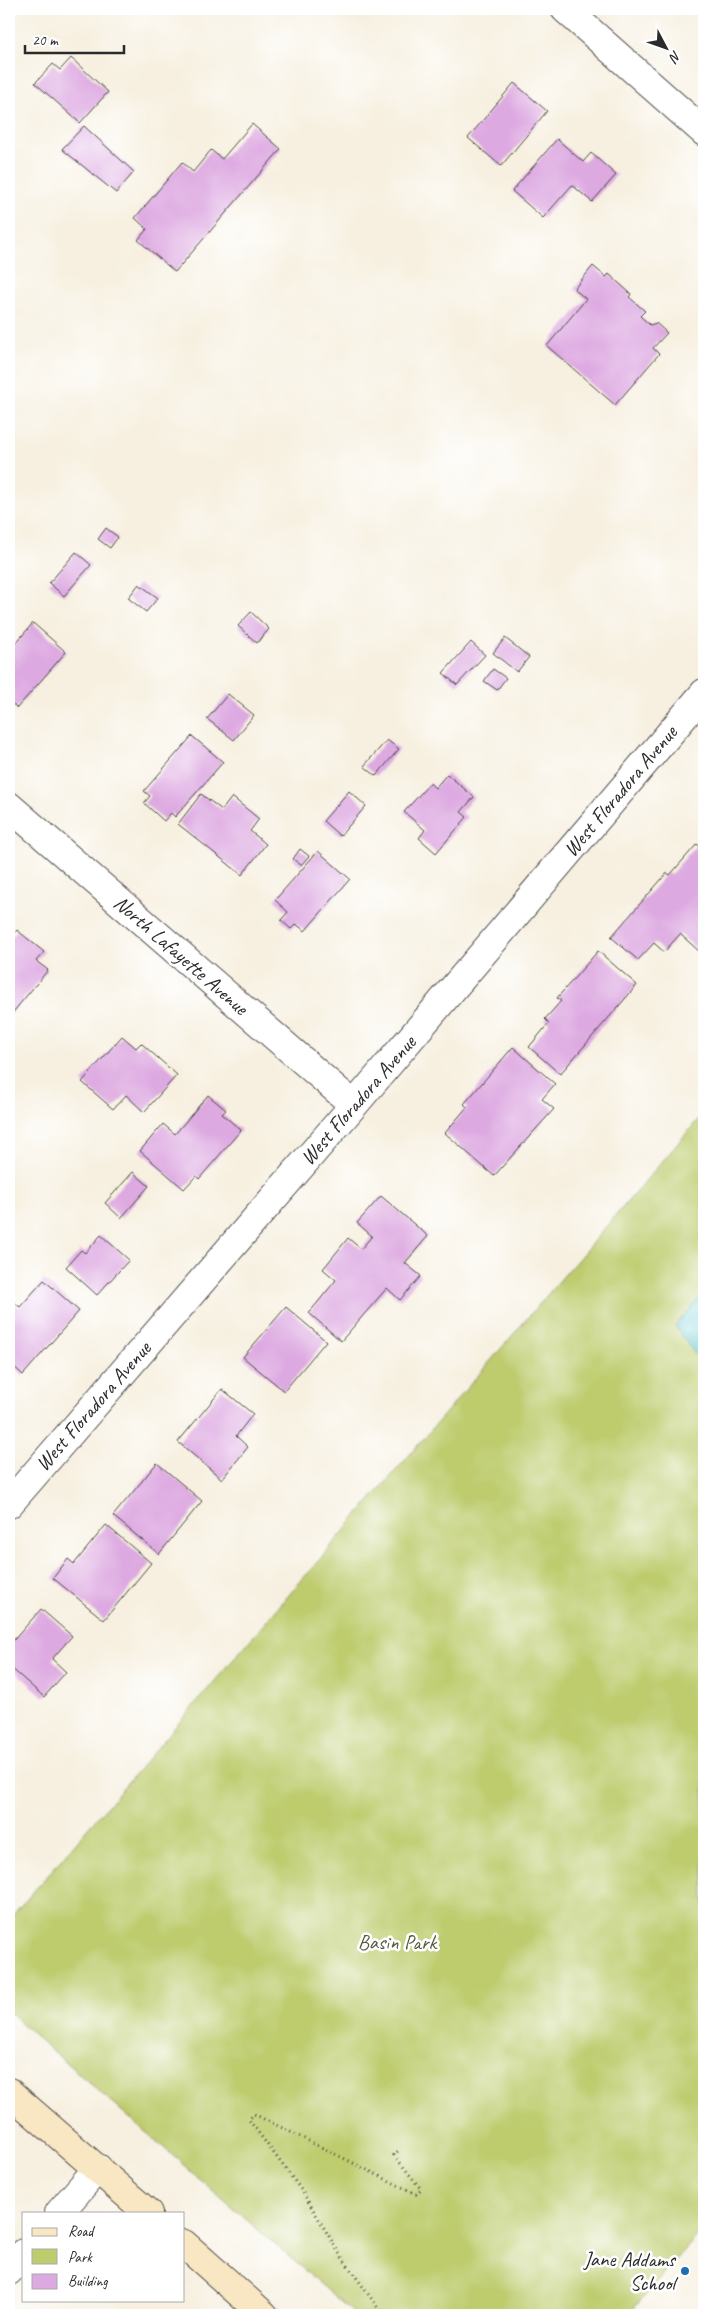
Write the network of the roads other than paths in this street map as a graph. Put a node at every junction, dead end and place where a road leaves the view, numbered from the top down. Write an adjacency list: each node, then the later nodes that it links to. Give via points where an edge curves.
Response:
1 (565, 9): 2 (street)
2 (704, 132)
3 (704, 693): 5 (street, West Floradora Avenue)
4 (9, 806): 5 (street, North Lafayette Avenue)
5 (354, 1105): 6 (street, West Floradora Avenue)
6 (9, 1504)
7 (9, 2092): 8 (street)
8 (98, 2168): 9 (street); 10 (street)
9 (60, 2212)
10 (147, 2212)
11 (185, 2245): 14 (street)
12 (22, 2255): 13 (street)
13 (9, 2270)
14 (264, 2315)

